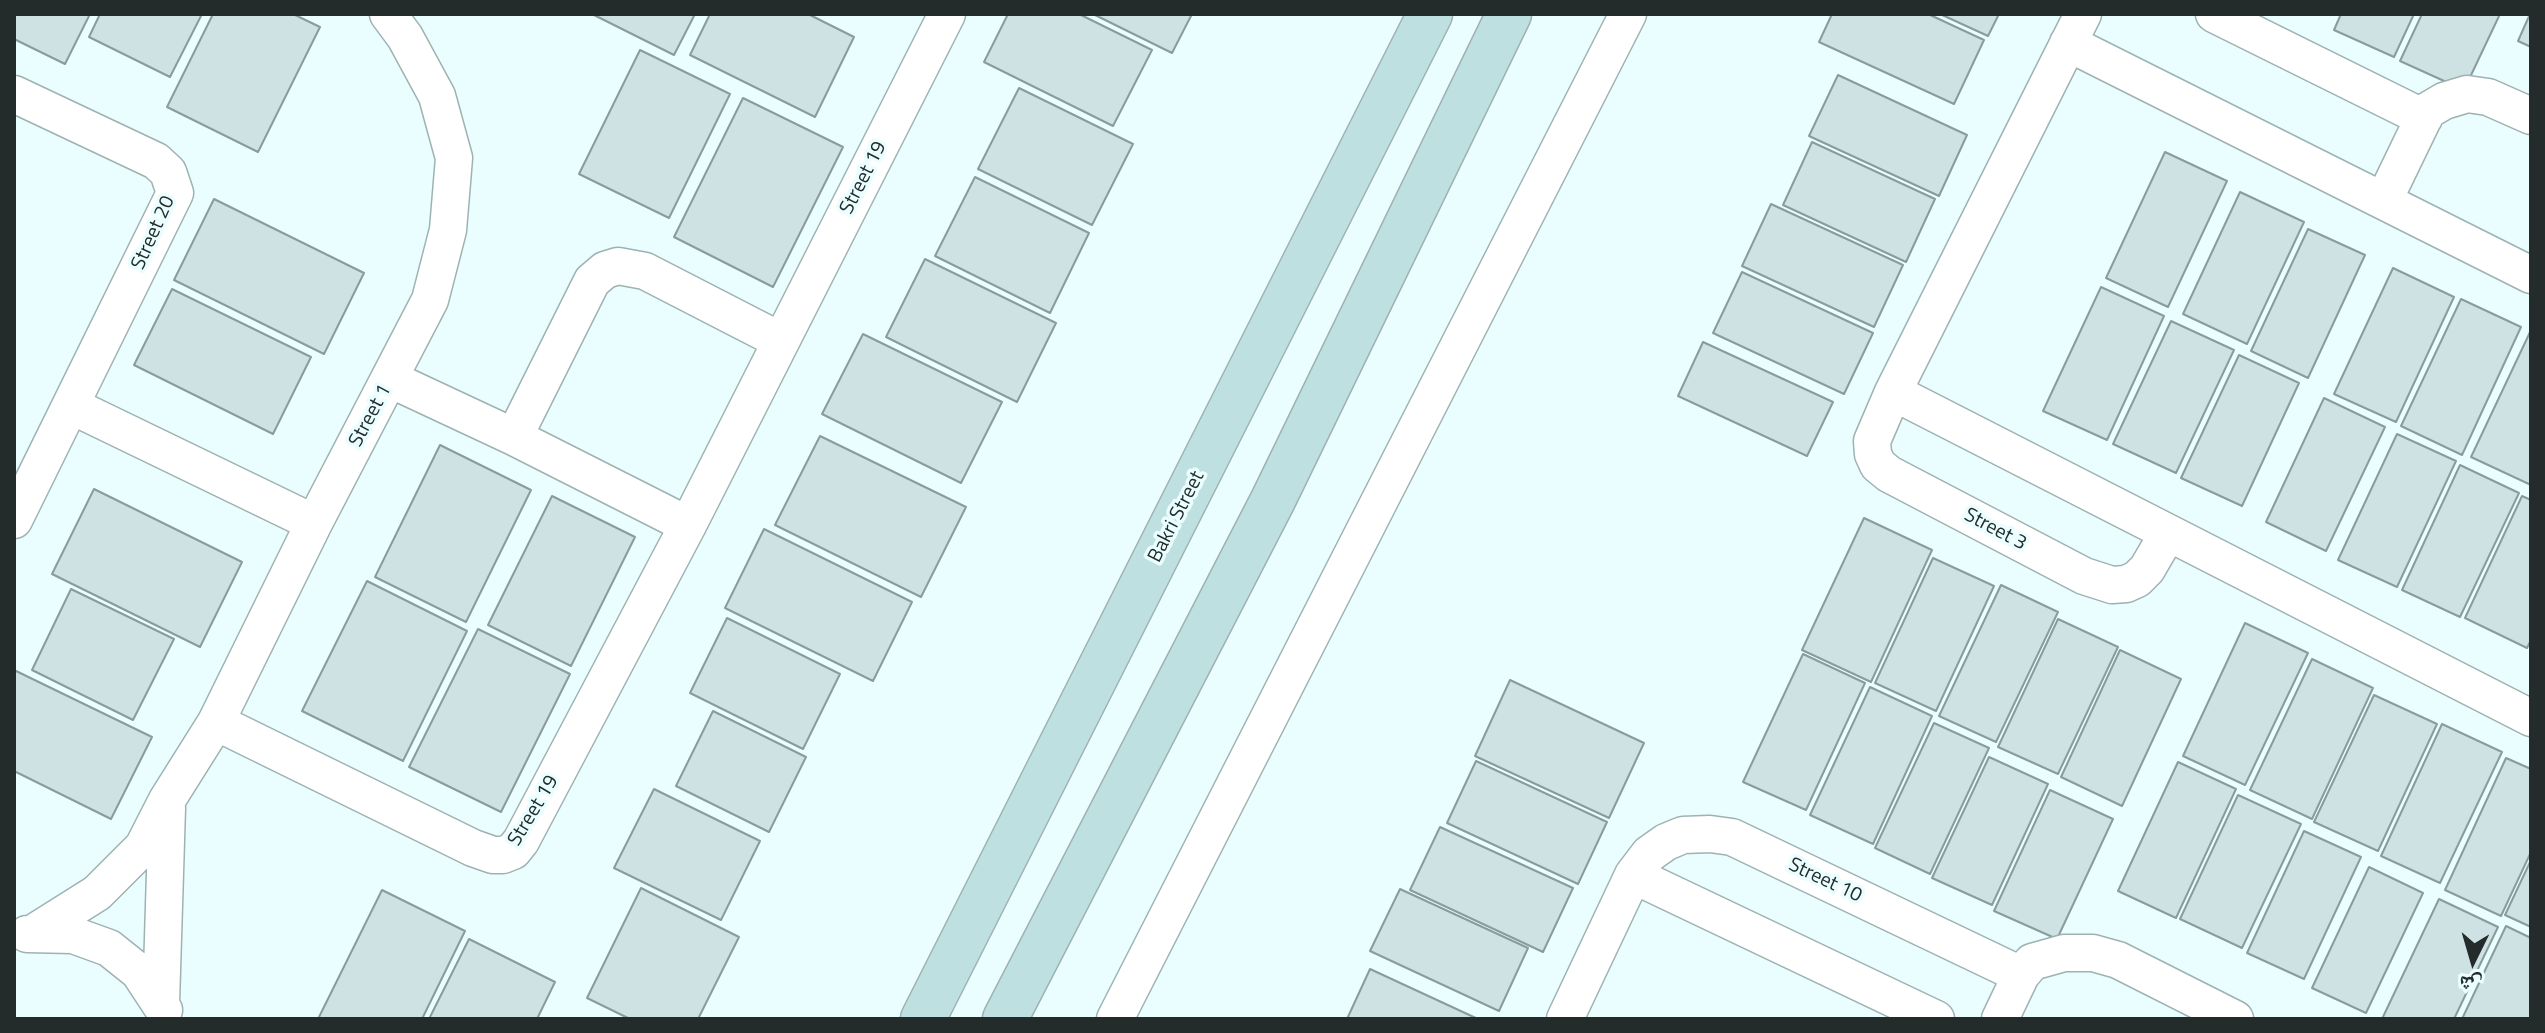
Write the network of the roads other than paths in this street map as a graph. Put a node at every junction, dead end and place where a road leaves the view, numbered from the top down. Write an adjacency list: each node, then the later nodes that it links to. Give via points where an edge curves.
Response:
1 (388, 14): 14 (street, Street 1, via 437,96 454,158 448,230 430,300)
2 (947, 14): 13 (street, Street 19)
3 (1430, 14): 29 (main road, Bakri Street)
4 (1509, 14): 30 (main road, via 1273,500)
5 (1628, 14): 31 (street)
6 (2214, 14): 10 (street)
7 (2076, 28): 11 (street, Street 3); 15 (street, Street 3)
8 (14, 94): 16 (street, Street 20, via 156,161 173,182 171,204)
9 (2531, 116): 10 (street, via 2467,94 2444,101)
10 (2424, 118): 11 (street)
11 (2384, 200): 12 (street, Street 3)
12 (2531, 275)
13 (781, 341): 17 (street, via 645,271 618,266 605,270 592,281); 20 (street, Street 19)
14 (390, 379): 17 (street); 19 (street, Street 1)
15 (1893, 392): 21 (street); 21 (street, Street 3, via 1872,441 1878,465 2084,576 2112,585 2137,579)
16 (72, 406): 18 (street, Street 20); 19 (street)
17 (514, 437): 20 (street)
18 (14, 520)
19 (314, 523): 23 (street, Street 1)
20 (688, 525): 23 (street, Street 19, via 513,851 493,855 473,848)
21 (2168, 533): 22 (street)
22 (2531, 718)
23 (216, 722): 24 (street, Street 1)
24 (167, 800): 26 (street, Street 1, via 143,847 97,893); 28 (street)
25 (1633, 875): 27 (street, Street 10, via 1649,854 1675,838 1732,837); 32 (street, Street 10); 33 (street)
26 (24, 934): 28 (street, via 73,935 109,948 139,972)
27 (2021, 975): 34 (street); 35 (street, via 2032,962 2049,956 2093,953 2118,960)
28 (164, 1011)
29 (923, 1019)
30 (1005, 1019)
31 (1115, 1019)
32 (1565, 1019)
33 (1936, 1019)
34 (2000, 1019)
35 (2235, 1019)

